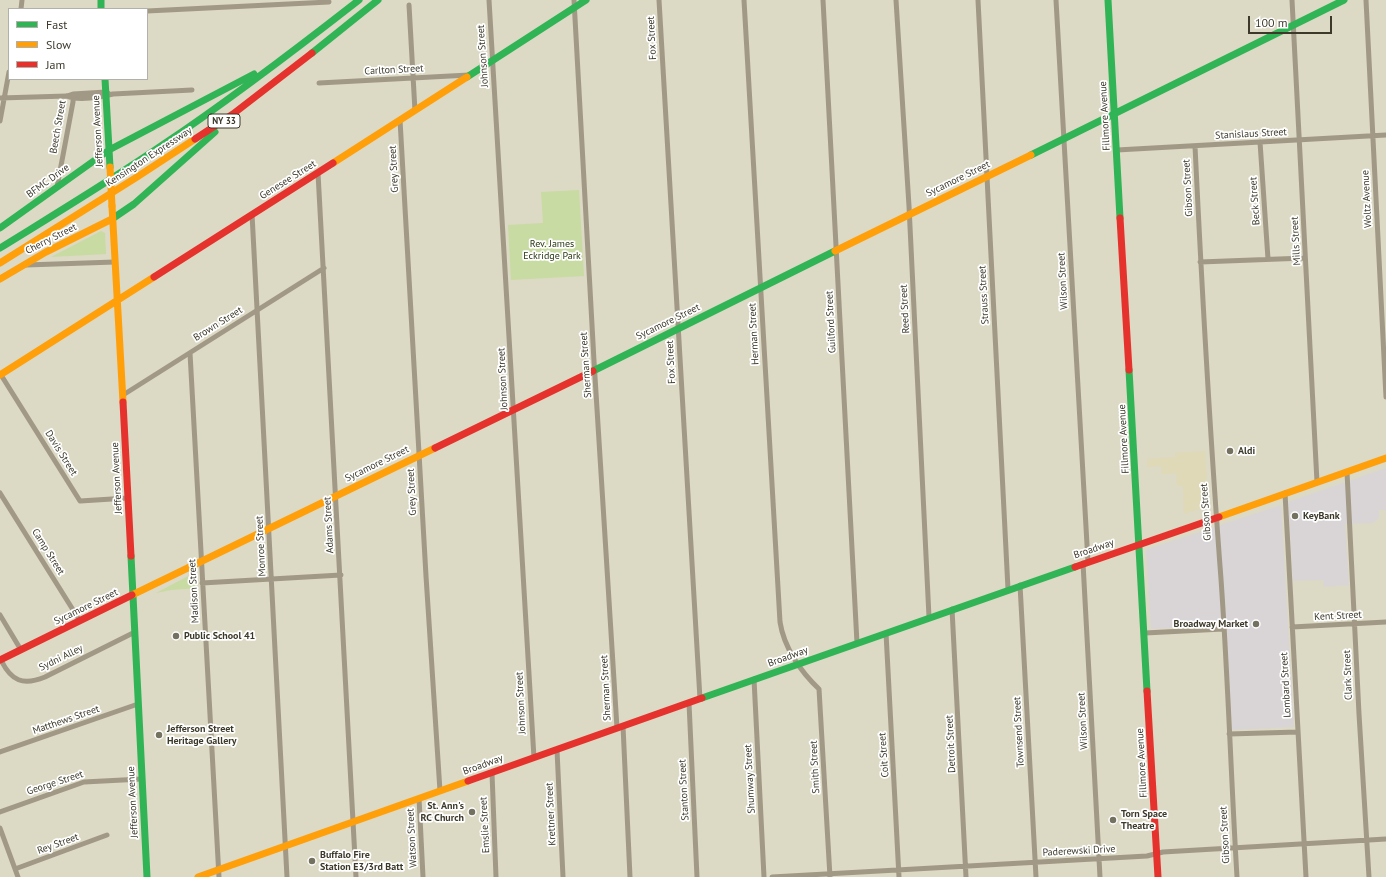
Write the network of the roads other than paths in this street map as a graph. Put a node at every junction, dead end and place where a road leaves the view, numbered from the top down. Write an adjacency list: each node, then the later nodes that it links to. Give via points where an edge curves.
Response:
1 (359, 0): 20 (main road, Kensington Expressway / NY 33)
2 (378, 0): 32 (main road, Kensington Expressway / NY 33)
3 (489, 0): 21 (street, Johnson Street)
4 (586, 0): 16 (main road, Genesee Street)
5 (659, 0): 64 (street, Fox Street)
6 (744, 0): 61 (street, Herman Street)
7 (823, 0): 52 (street, Guilford Street)
8 (896, 0): 48 (street, Reed Street)
9 (978, 0): 45 (street, Strauss Street)
10 (1056, 0): 38 (street, Wilson Street)
11 (1108, 0): 33 (main road, Fillmore Avenue)
12 (1292, 0): 19 (street, Mills Street)
13 (1344, 0): 19 (main road, Sycamore Street)
14 (1366, 0): 37 (street, Woltz Avenue)
15 (329, 2): 18 (street)
16 (574, 4): 21 (main road, Genesee Street); 66 (street, Sherman Street)
17 (409, 5): 24 (street)
18 (148, 11)
19 (1293, 25): 33 (main road, Sycamore Street); 39 (street, Mills Street)
20 (292, 52): 42 (main road, BFMC Drive); 51 (main road, Kensington Expressway / NY 33, via 148,155)
21 (493, 60): 22 (main road, Genesee Street); 70 (street, Johnson Street)
22 (470, 75): 24 (street, Carlton Street); 31 (main road, Genesee Street)
23 (8, 76): 30 (street)
24 (413, 78): 26 (street, Carlton Street); 31 (street)
25 (106, 80): 28 (main road, Jefferson Avenue)
26 (319, 84)
27 (192, 90): 28 (street)
28 (108, 94): 29 (street); 42 (main road, Jefferson Avenue)
29 (71, 96): 30 (street); 46 (street, Beech Street)
30 (2, 98): 35 (street)
31 (415, 111): 34 (main road, Genesee Street)
32 (233, 114): 49 (main road, Cherry Street, via 134,204); 57 (main road, Kensington Expressway / NY 33)
33 (1115, 114): 38 (main road, Sycamore Street); 43 (main road, Fillmore Avenue)
34 (400, 120): 44 (main road, Genesee Street); 71 (street, Grey Street)
35 (0, 121)
36 (1386, 135): 37 (street, Stanislaus Street)
37 (1373, 136): 39 (street, Stanislaus Street); 69 (street, Woltz Avenue)
38 (1064, 138): 45 (main road, Sycamore Street); 83 (street, Wilson Street)
39 (1299, 140): 40 (street, Stanislaus Street); 53 (street, Mills Street)
40 (1260, 142): 41 (street, Stanislaus Street); 54 (street, Beck Street)
41 (1195, 146): 43 (street, Stanislaus Street); 56 (street, Gibson Street)
42 (109, 150): 46 (main road, BFMC Drive); 49 (main road, Jefferson Avenue, bridge)
43 (1117, 150): 81 (main road, Fillmore Avenue)
44 (318, 173): 47 (main road, Genesee Street); 59 (street, Adams Street)
45 (986, 176): 48 (main road, Sycamore Street); 88 (street, Strauss Street)
46 (57, 187): 50 (main road, BFMC Drive)
47 (252, 214): 62 (main road, Genesee Street); 63 (street, Monroe Street)
48 (909, 214): 52 (main road, Sycamore Street); 92 (street, Reed Street)
49 (112, 219): 55 (main road, Jefferson Avenue); 58 (main road, Cherry Street)
50 (0, 228)
51 (0, 248)
52 (836, 250): 61 (main road, Sycamore Street); 101 (street, Guilford Street)
53 (1305, 258): 54 (street); 74 (street, Mills Street)
54 (1268, 259): 56 (street)
55 (115, 262): 58 (street); 62 (main road, Jefferson Avenue)
56 (1200, 262): 79 (street, Gibson Street)
57 (0, 263)
58 (23, 265): 60 (main road, Cherry Street)
59 (324, 268): 63 (street, Brown Street); 77 (street, Adams Street)
60 (0, 279)
61 (760, 287): 64 (main road, Sycamore Street); 104 (street, Herman Street, via 780,622 784,638)
62 (117, 301): 67 (main road, Genesee Street); 68 (main road, Jefferson Avenue)
63 (258, 310): 65 (street, Brown Street); 80 (street, Monroe Street)
64 (678, 328): 66 (main road, Sycamore Street); 106 (street, Fox Street)
65 (190, 353): 68 (street, Brown Street); 82 (street, Madison Street)
66 (595, 369): 70 (main road, Sycamore Street); 109 (street, Sherman Street)
67 (1, 375): 78 (street, Davis Street, via 80,501)
68 (123, 395): 78 (main road, Jefferson Avenue)
69 (1386, 397)
70 (513, 410): 71 (main road, Sycamore Street); 114 (street, Johnson Street)
71 (419, 455): 77 (main road, Sycamore Street); 117 (street, Grey Street)
72 (1386, 458): 73 (main road, Broadway)
73 (1347, 472): 74 (main road, Broadway); 95 (street, Clark Street)
74 (1317, 482): 76 (main road, Broadway)
75 (0, 493): 93 (street, Camp Street)
76 (1285, 493): 79 (main road, Broadway); 96 (street, Lombard Street)
77 (336, 495): 80 (main road, Sycamore Street); 84 (street, Adams Street)
78 (128, 498): 89 (main road, Jefferson Avenue)
79 (1215, 517): 81 (main road, Broadway); 97 (street, Gibson Street)
80 (269, 529): 82 (main road, Sycamore Street); 85 (street, Monroe Street)
81 (1139, 544): 83 (main road, Broadway); 100 (main road, Fillmore Avenue)
82 (201, 562): 86 (street, Madison Street); 89 (main road, Sycamore Street)
83 (1085, 562): 87 (main road, Broadway); 129 (street, Wilson Street)
84 (341, 575): 85 (street); 120 (street, Adams Street)
85 (272, 579): 86 (street); 126 (street, Monroe Street)
86 (202, 583): 134 (street, Madison Street)
87 (1020, 586): 88 (main road, Broadway); 130 (street, Townsend Street)
88 (1008, 589): 90 (main road, Broadway)
89 (133, 596): 93 (main road, Sycamore Street); 98 (main road, Jefferson Avenue)
90 (952, 609): 92 (main road, Broadway); 131 (street, Detroit Street)
91 (0, 615): 102 (street)
92 (929, 617): 99 (main road, Broadway)
93 (80, 621): 102 (main road, Sycamore Street)
94 (1386, 622): 95 (street, Kent Street)
95 (1355, 624): 96 (street, Kent Street); 124 (street, Clark Street)
96 (1292, 627): 110 (street, Lombard Street)
97 (1223, 629): 100 (street); 111 (street, Gibson Street)
98 (135, 632): 103 (street, Sydni Alley, via 32,681 13,677); 108 (main road, Jefferson Avenue)
99 (886, 633): 101 (main road, Broadway); 133 (street, Coit Street)
100 (1145, 633): 128 (main road, Fillmore Avenue)
101 (857, 643): 104 (main road, Broadway)
102 (21, 650): 103 (main road, Sycamore Street)
103 (0, 660)
104 (798, 664): 105 (main road, Broadway); 135 (street, Smith Street, via 819,689)
105 (754, 679): 106 (main road, Broadway); 146 (street, Shumway Street)
106 (700, 698): 107 (main road, Broadway)
107 (689, 703): 109 (main road, Broadway); 145 (street, Stanton Street)
108 (138, 704): 113 (street, Matthews Street); 116 (main road, Jefferson Avenue)
109 (620, 727): 112 (main road, Broadway); 144 (street, Sherman Street)
110 (1298, 732): 111 (street); 125 (street, Lombard Street)
111 (1229, 734): 127 (street, Gibson Street)
112 (556, 750): 114 (main road, Broadway); 143 (street, Krettner Street)
113 (0, 752)
114 (534, 758): 115 (main road, Broadway)
115 (492, 773): 117 (main road, Broadway); 142 (street, Emslie Street)
116 (142, 779): 119 (street, George Street, via 84,782); 137 (main road, Jefferson Avenue)
117 (440, 791): 118 (main road, Broadway)
118 (419, 798): 120 (main road, Broadway); 141 (street, Watson Street)
119 (0, 812)
120 (353, 822): 126 (main road, Broadway); 140 (street, Adams Street)
121 (0, 828): 132 (street)
122 (107, 835): 132 (street, Rey Street)
123 (1386, 839): 124 (street, Paderewski Drive)
124 (1367, 840): 125 (street, Paderewski Drive); 155 (street, Clark Street)
125 (1304, 844): 127 (street, Paderewski Drive); 154 (street, Lombard Street)
126 (286, 846): 134 (main road, Broadway); 139 (street, Monroe Street)
127 (1235, 849): 128 (street, Paderewski Drive); 153 (street, Gibson Street)
128 (1157, 854): 129 (street, Paderewski Drive); 152 (main road, Fillmore Avenue)
129 (1099, 859): 130 (street, Paderewski Drive); 151 (street, Wilson Street)
130 (1035, 862): 131 (street, Paderewski Drive); 150 (street, Townsend Street)
131 (966, 866): 133 (street, Paderewski Drive); 149 (street, Detroit Street)
132 (15, 869): 136 (street)
133 (899, 870): 135 (street, Paderewski Drive); 148 (street, Coit Street)
134 (218, 874): 138 (main road, Broadway)
135 (830, 875): 147 (street, Paderewski Drive)
136 (18, 877)
137 (147, 877)
138 (198, 877)
139 (287, 877)
140 (356, 877)
141 (423, 877)
142 (496, 877)
143 (563, 877)
144 (630, 877)
145 (697, 877)
146 (764, 877)
147 (772, 877)
148 (899, 877)
149 (966, 877)
150 (1036, 877)
151 (1100, 877)
152 (1158, 877)
153 (1237, 877)
154 (1306, 877)
155 (1369, 877)

